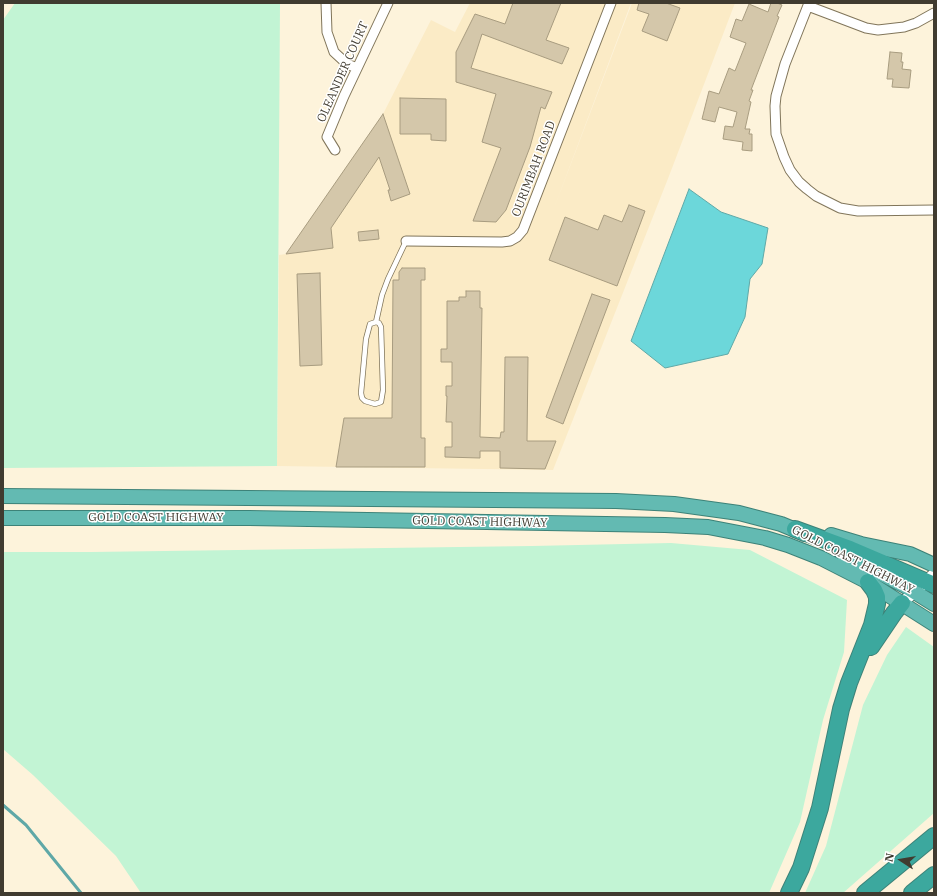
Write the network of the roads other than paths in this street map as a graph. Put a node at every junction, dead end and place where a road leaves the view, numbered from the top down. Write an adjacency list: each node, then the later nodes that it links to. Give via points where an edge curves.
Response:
1 (326, 3): 6 (street, via 327,32 334,52 347,64)
2 (388, 3): 6 (street, OLEANDER COURT)
3 (611, 3): 9 (street, OURIMBAH ROAD, via 528,220 517,237 502,242)
4 (808, 4): 5 (street, via 866,28 878,30 904,27); 8 (street, via 785,64 775,106 776,134 790,170 799,182 816,196 840,208 858,211)
5 (934, 13)
6 (357, 68): 7 (street, OLEANDER COURT, via 327,137)
7 (335, 150)
8 (934, 210)
9 (406, 241): 10 (lane, via 382,295)
10 (376, 322): 10 (lane, via 371,322 368,330 361,393 365,401 375,404 381,402 383,390 381,327)
11 (3, 496): 13 (highway, GOLD COAST HIGHWAY, via 616,501 721,510 758,517)
12 (3, 518): 15 (highway, GOLD COAST HIGHWAY, via 249,518 693,526 735,531 788,545 821,558)
13 (795, 529): 14 (highway, GOLD COAST HIGHWAY, via 828,534 910,554); 16 (highway, via 850,549)
14 (934, 565)
15 (868, 582): 17 (highway, GOLD COAST HIGHWAY); 20 (highway, via 874,590 877,604 872,625)
16 (927, 583): 17 (street); 18 (highway, GOLD COAST HIGHWAY)
17 (902, 603): 19 (highway, GOLD COAST HIGHWAY); 20 (highway)
18 (934, 604)
19 (934, 624)
20 (849, 683): 23 (highway, via 820,808 801,868)
21 (934, 836): 24 (highway)
22 (934, 875): 25 (highway)
23 (789, 893)
24 (865, 893)
25 (912, 893)

